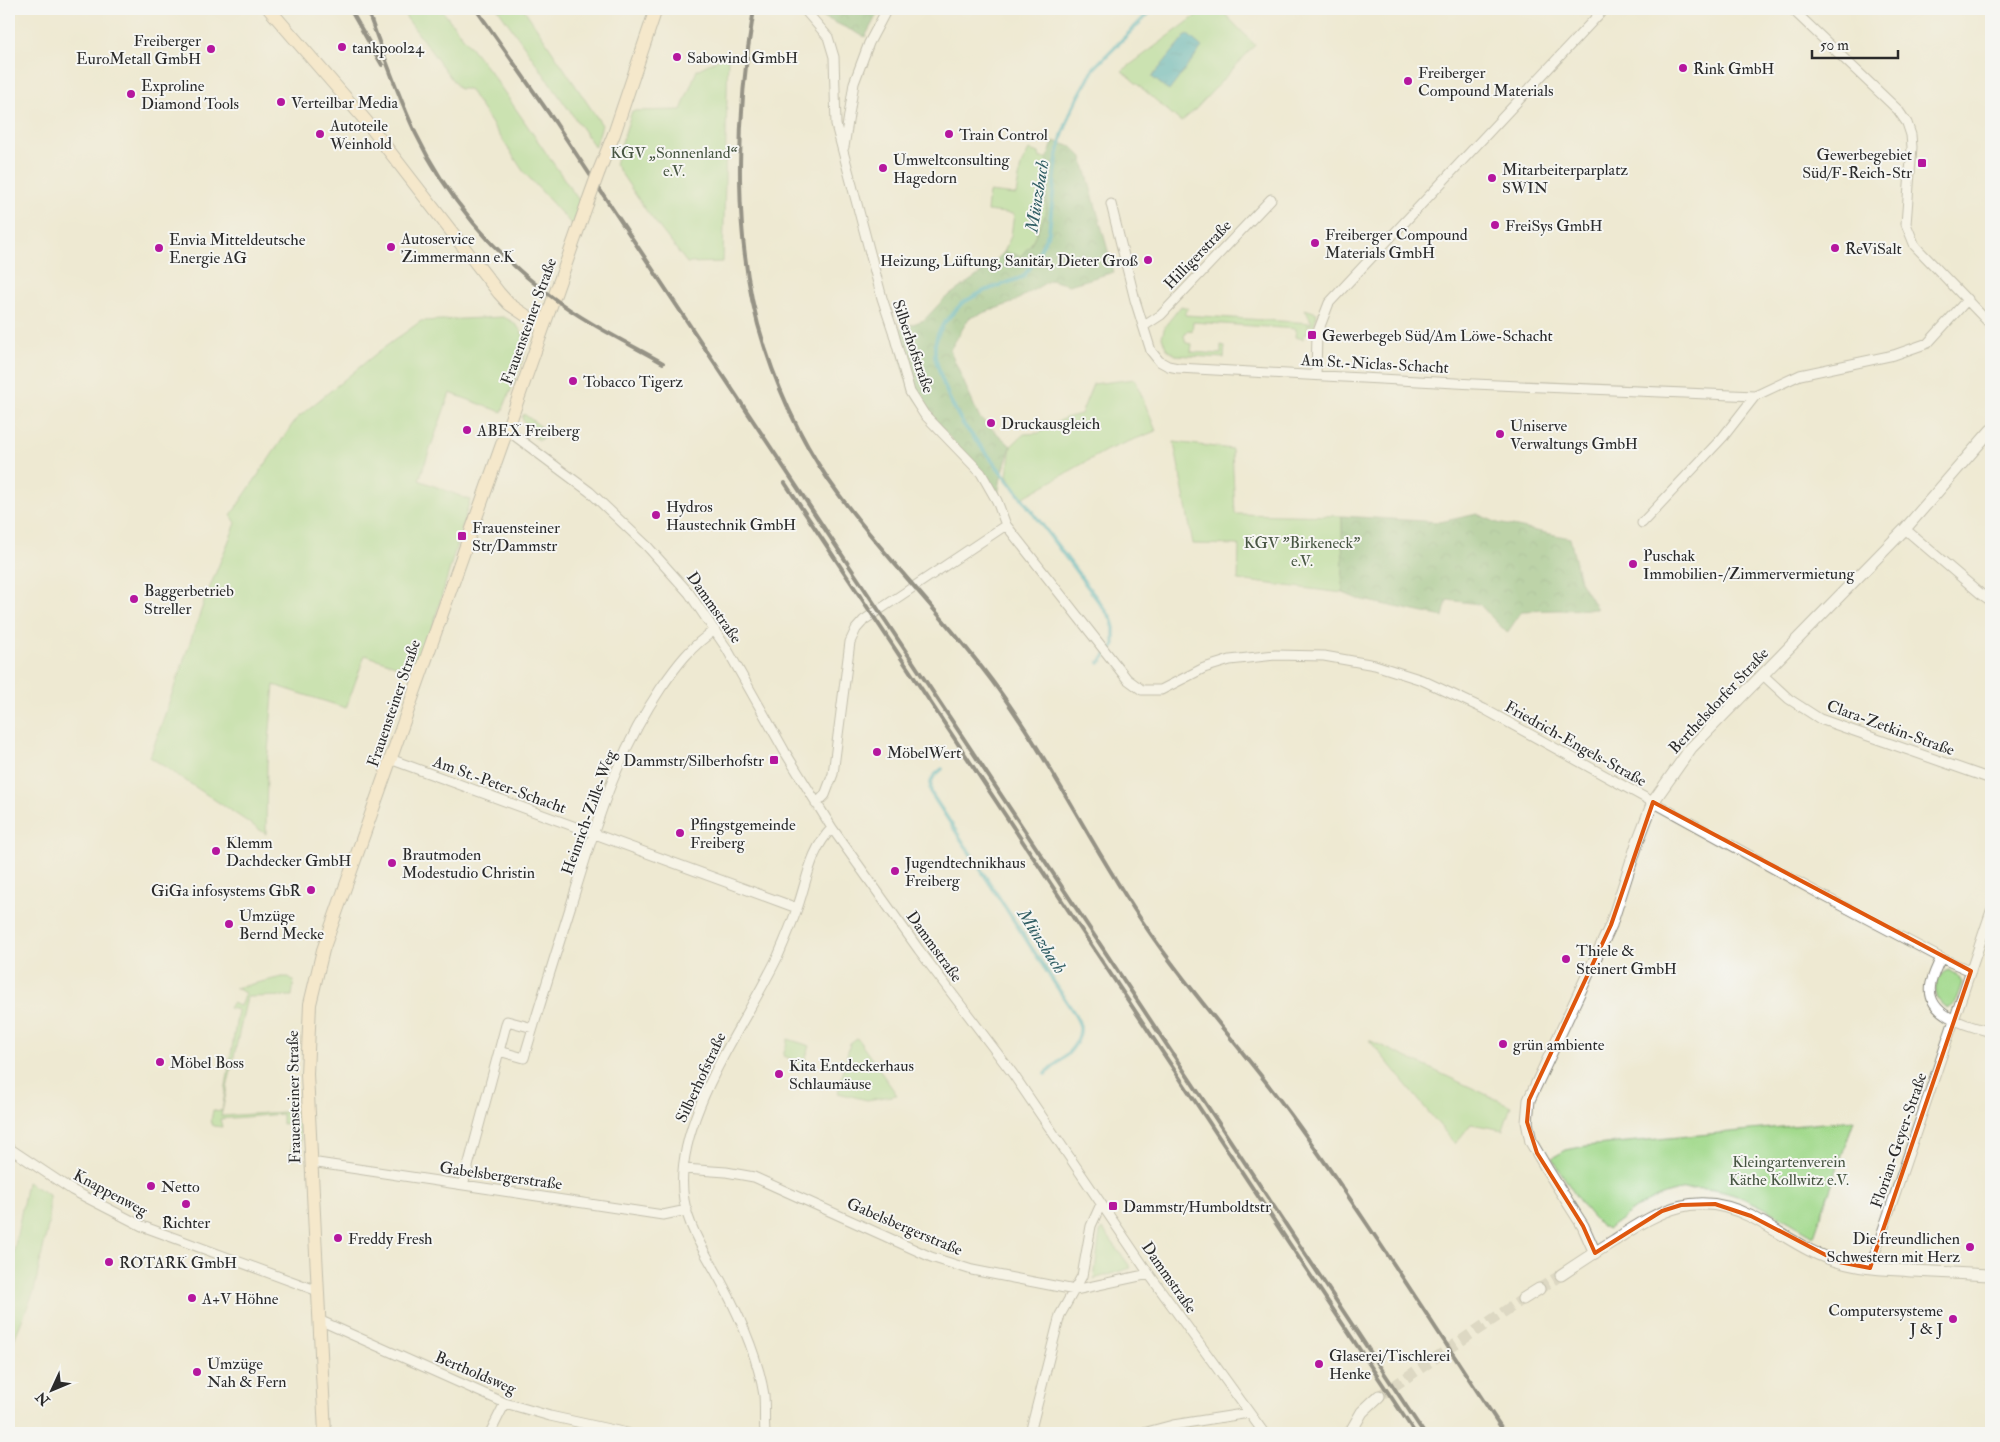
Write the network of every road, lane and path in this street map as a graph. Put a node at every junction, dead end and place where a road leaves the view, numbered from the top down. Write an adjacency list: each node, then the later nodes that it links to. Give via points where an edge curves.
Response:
1 (269, 9): 13 (main road, via 366,121 499,293 509,304)
2 (656, 9): 13 (main road, Frauensteiner Straße, bridge)
3 (804, 9): 7 (street, Silberhofstraße, via 828,37 834,57 836,125)
4 (887, 9): 7 (street, Silberhofstraße, via 869,43 854,83)
5 (1604, 9): 14 (street, via 1329,303 1317,334)
6 (1792, 9): 10 (street, via 1887,98 1907,123 1912,146 1906,224 1914,246)
7 (843, 150): 19 (street, Silberhofstraße, via 910,392 924,414 981,474)
8 (1271, 199): 12 (street, Hilligerstraße, via 1161,314)
9 (1111, 204): 12 (street, Am St.-Niclas-Schacht)
10 (1968, 299): 11 (street); 15 (street, Am St.-Niclas-Schacht, via 1928,342 1894,355 1800,375)
11 (1991, 325)
12 (1144, 326): 14 (street, Am St.-Niclas-Schacht, via 1152,351 1159,361 1168,366)
13 (543, 327): 16 (main road, Frauensteiner Straße)
14 (1316, 375): 15 (street, Am St.-Niclas-Schacht)
15 (1755, 396): 18 (street, Am St.-Niclas-Schacht, via 1723,437)
16 (507, 430): 22 (street, Dammstraße, via 590,492 647,546 689,593); 25 (main road, Frauensteiner Straße)
17 (1991, 430): 20 (street, Berthelsdorfer Straße)
18 (1642, 523)
19 (1006, 525): 24 (street, Silberhofstraße, via 1115,666); 28 (street, via 864,620 856,629 846,664 833,774 824,795)
20 (1905, 529): 21 (street); 23 (street, Berthelsdorfer Straße)
21 (1991, 601)
22 (715, 630): 28 (street, Dammstraße); 30 (street, Heinrich-Zille-Weg, via 699,641 674,669 642,717 606,794)
23 (1763, 675): 26 (street, Clara-Zetkin-Straße, via 1789,699 1820,719); 27 (street, Berthelsdorfer Straße, via 1691,748)
24 (1142, 690): 27 (street, Friedrich-Engels-Straße, via 1161,690 1204,668 1230,660 1275,655 1324,656 1375,666 1422,680 1484,709)
25 (390, 760): 30 (street, Am St.-Peter-Schacht); 40 (main road, Frauensteiner Straße, via 313,986 307,1074)
26 (1991, 778)
27 (1653, 802): 33 (street, Friedrich-Engels-Straße); 45 (street, Berthelsdorfer Straße, via 1611,925 1529,1100 1527,1122 1531,1142 1584,1226)
28 (816, 804): 29 (street, Dammstraße)
29 (832, 828): 31 (street, Silberhofstraße, via 821,839 812,856); 43 (street, Dammstraße, via 1013,1074)
30 (593, 834): 31 (street, Am St.-Peter-Schacht); 36 (street, Heinrich-Zille-Weg)
31 (797, 908): 41 (street, Silberhofstraße, via 778,956 704,1098 689,1136)
32 (1991, 911): 34 (street, Florian-Geyer-Straße)
33 (1940, 958): 34 (street, Friedrich-Engels-Straße); 35 (street, via 1931,993 1941,1010)
34 (1971, 971): 35 (street, Florian-Geyer-Straße)
35 (1953, 1020): 37 (street); 46 (street, Florian-Geyer-Straße)
36 (533, 1028): 38 (street, Heinrich-Zille-Weg, via 524,1058); 38 (street, via 507,1021)
37 (1991, 1032)
38 (499, 1052): 42 (street)
39 (9, 1148): 52 (street, Knappenweg, via 72,1190 142,1226)
40 (311, 1162): 42 (street, Gabelsbergerstraße); 52 (main road, Frauensteiner Straße)
41 (684, 1169): 44 (street, Silberhofstraße); 51 (street, Gabelsbergerstraße, via 754,1177 931,1257 972,1270)
42 (463, 1185): 44 (street, Gabelsbergerstraße, via 663,1214)
43 (1101, 1204): 47 (street, Dammstraße); 51 (street, via 1091,1226 1082,1276)
44 (687, 1210): 61 (street, Silberhofstraße, via 699,1242 730,1298 754,1359 764,1396)
45 (1595, 1253): 46 (street, via 1662,1211 1681,1205 1716,1204 1751,1216 1797,1244 1838,1262); 48 (street)
46 (1870, 1268): 49 (street)
47 (1149, 1274): 51 (street, Gabelsbergerstraße); 57 (street, Dammstraße)
48 (1561, 1275)
49 (1991, 1275)
50 (1539, 1289): 53 (street)
51 (1075, 1290): 62 (street, via 1060,1315)
52 (318, 1291): 54 (main road, Frauensteiner Straße)
53 (1523, 1299)
54 (319, 1320): 56 (street, Bertholdsweg); 58 (main road, Frauensteiner Straße)
55 (1379, 1396): 65 (street, via 1362,1412)
56 (505, 1403): 59 (street); 60 (street, Bertholdsweg)
57 (1249, 1413): 63 (street); 64 (street, Dammstraße)
58 (326, 1433)
59 (490, 1433)
60 (627, 1433)
61 (765, 1433)
62 (1030, 1433)
63 (1143, 1433)
64 (1264, 1433)
65 (1350, 1433)

